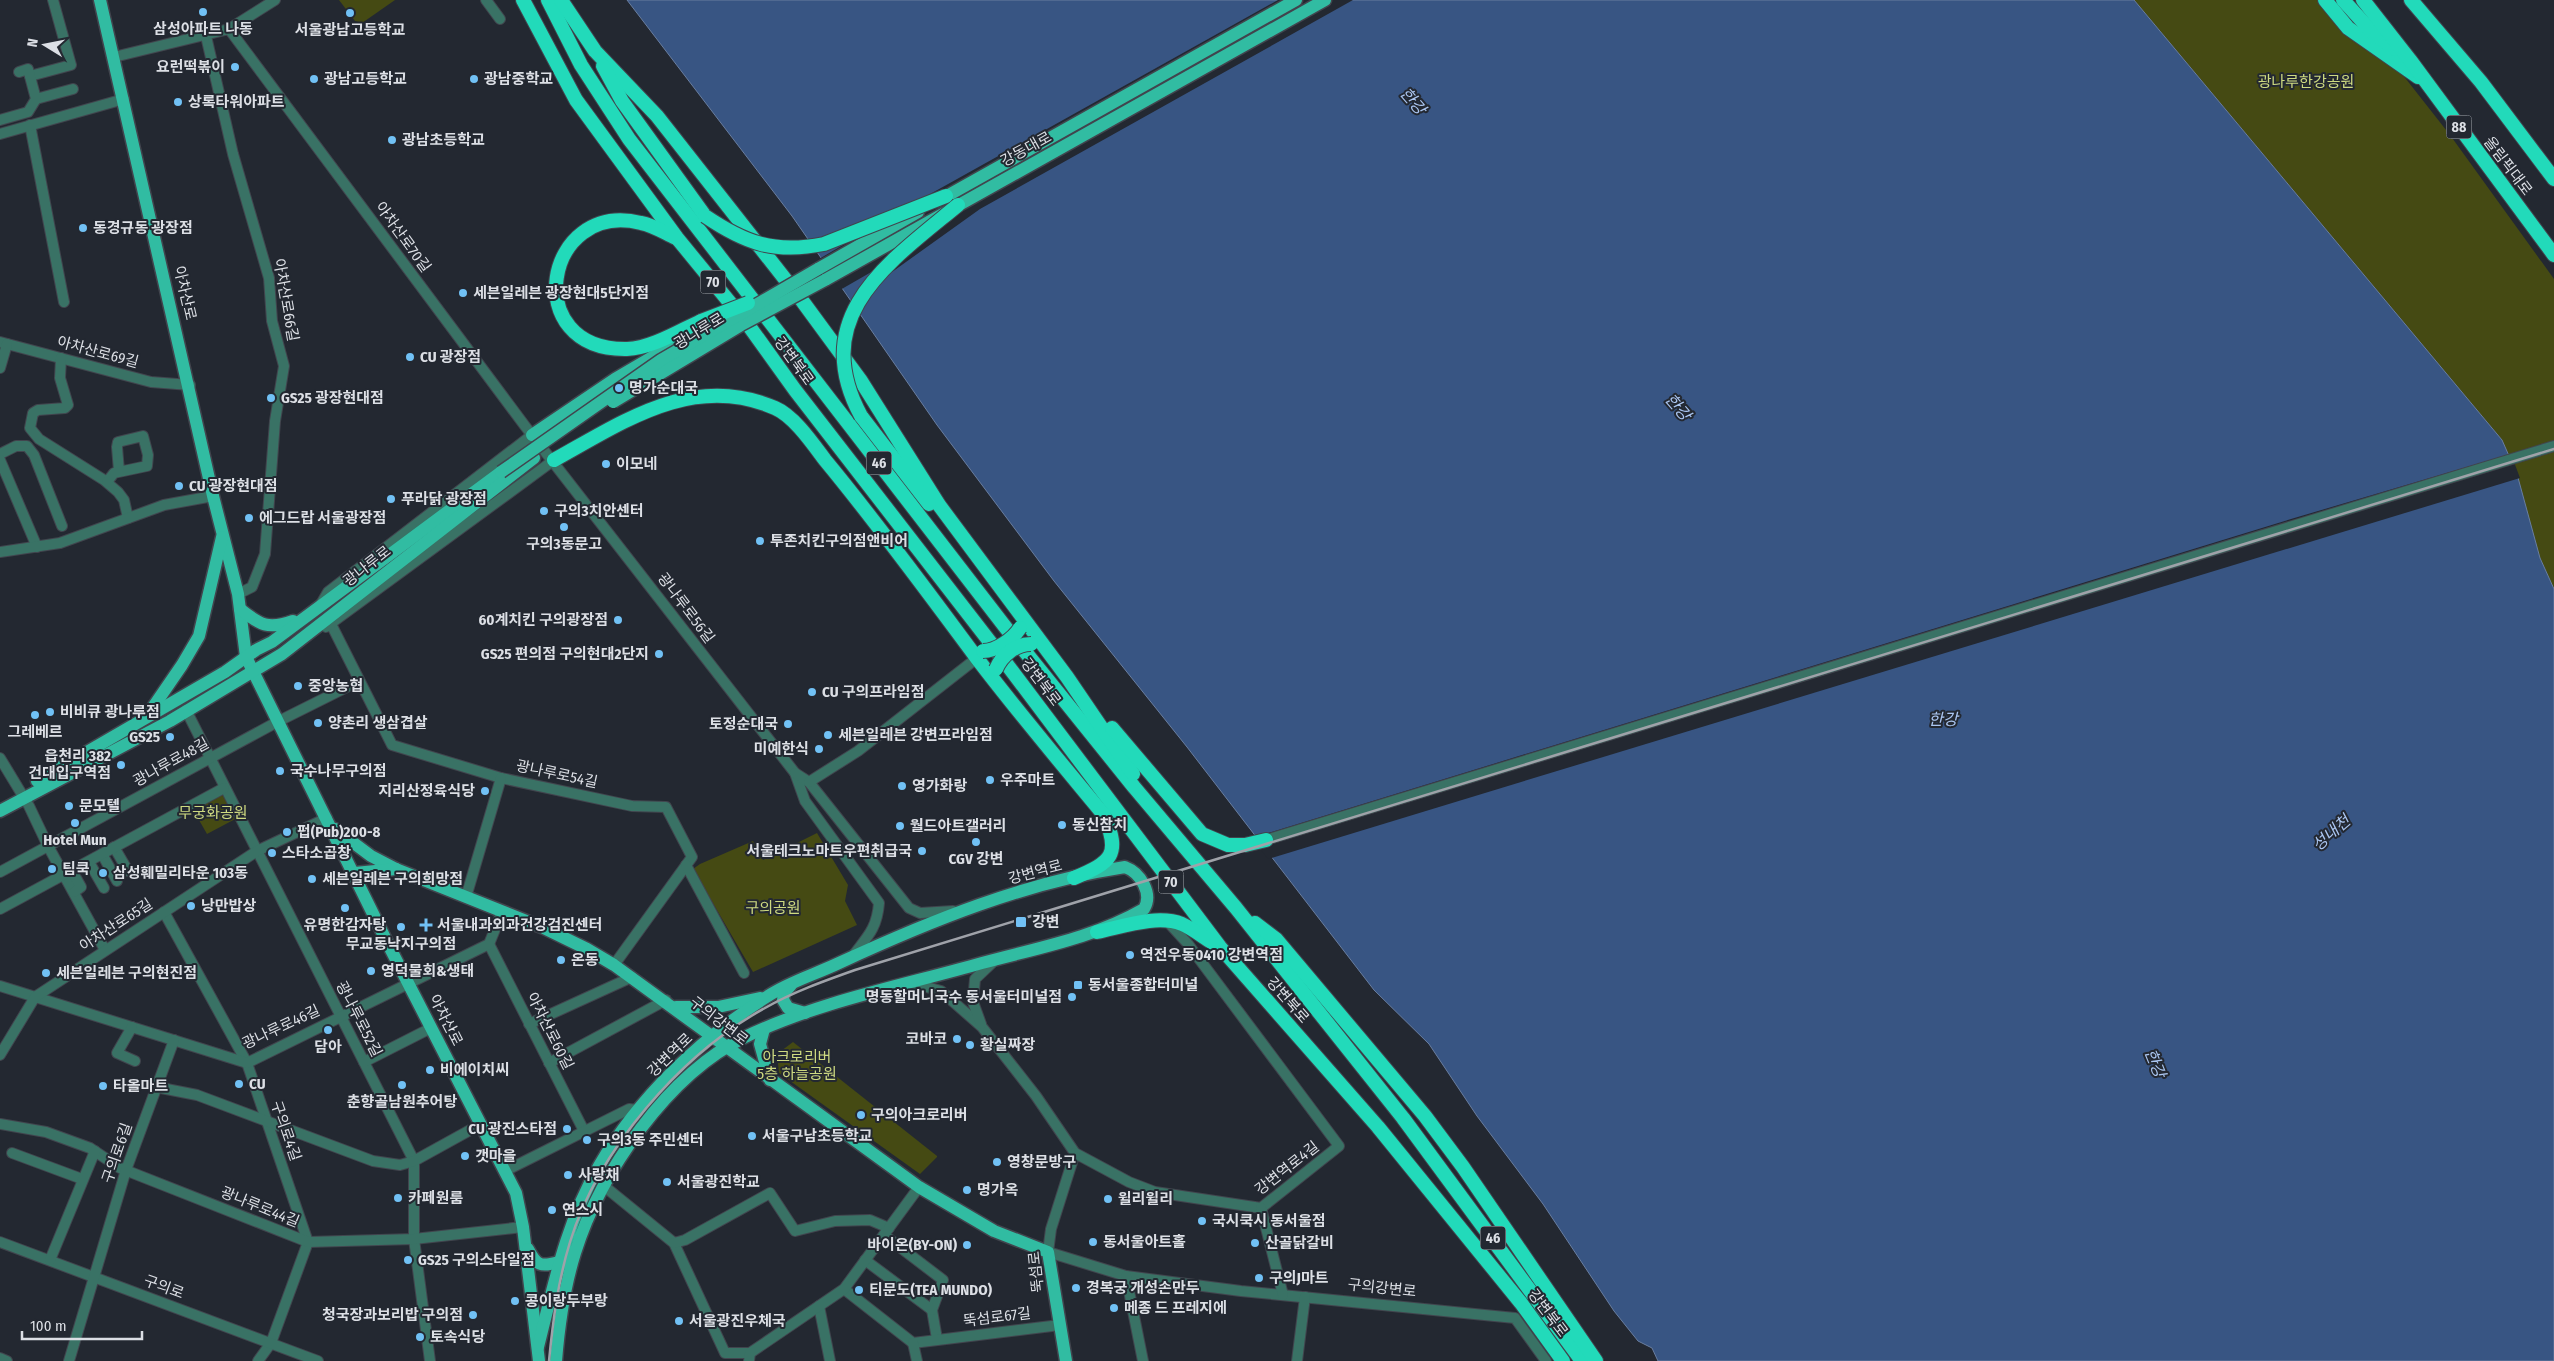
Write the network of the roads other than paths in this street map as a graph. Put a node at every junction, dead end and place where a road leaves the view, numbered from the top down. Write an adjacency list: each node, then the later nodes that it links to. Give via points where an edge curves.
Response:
1 (53, 0): 21 (street, via 71,65)
2 (100, 0): 18 (main road, 아차산로)
3 (274, 0): 15 (street)
4 (486, 0): 14 (street)
5 (523, 0): 32 (highway, 강변북로 / 70, via 576,100)
6 (548, 0): 87 (highway, 강변북로 / 46, via 581,65 629,139 1006,628)
7 (560, 0): 17 (highway)
8 (1296, 0): 30 (main road, 강동대로)
9 (1325, 0): 31 (main road, 강동대로)
10 (2325, 0): 22 (highway, via 2348,28)
11 (2343, 0): 19 (highway, via 2373,33)
12 (2363, 0): 19 (highway, 올림픽대로 / 88)
13 (2410, 0): 29 (highway, 올림픽대로, via 2481,82)
14 (500, 19)
15 (229, 30): 16 (street); 44 (street, 아차산로70길)
16 (206, 36): 18 (street); 60 (street, 아차산로66길, via 233,154 269,278 272,321 284,366 275,421 265,554 252,587)
17 (595, 51): 30 (highway, bridge, via 622,101 705,216 732,234 759,245 806,248 824,244); 59 (highway, via 657,116 802,302 862,382 939,505)
18 (114, 58): 25 (main road, 아차산로)
19 (2410, 60): 22 (highway, 올림픽대로 / 88)
20 (19, 72): 21 (street, via 28,69)
21 (30, 76): 24 (street)
22 (2427, 84): 33 (highway, 올림픽대로 / 88)
23 (73, 89): 24 (street)
24 (36, 99): 26 (street, via 28,112)
25 (124, 99): 27 (street); 42 (main road, 아차산로)
26 (0, 120)
27 (30, 125): 28 (street); 35 (street)
28 (0, 134)
29 (2554, 179)
30 (946, 196): 34 (main road, 강동대로, bridge)
31 (958, 206): 37 (main road, 강동대로, bridge); 59 (highway, bridge, via 874,278 853,310 845,340 845,364 850,394 861,416 944,524)
32 (677, 238): 38 (highway, via 641,223 619,220 595,226 579,235 568,247 560,264 556,284 559,310 571,330 587,343 607,348 629,349); 43 (highway, 강변북로 / 70, via 749,326)
33 (2554, 256)
34 (776, 292): 36 (main road, bridge); 37 (main road, 강동대로, bridge)
35 (64, 302)
36 (748, 303): 38 (highway, bridge)
37 (739, 320): 62 (main road, 광나루로, bridge, via 661,360 583,413); 66 (main road, 광나루로, bridge, via 584,420)
38 (705, 322): 44 (main road)
39 (4, 343): 40 (street, 아차산로69길); 41 (street)
40 (61, 358): 42 (street, 아차산로69길, via 151,382); 51 (street, via 60,378 68,405 33,413 30,428 39,440)
41 (0, 368)
42 (190, 385): 53 (main road, 아차산로)
43 (795, 390): 52 (highway); 89 (highway, 강변북로 / 70)
44 (532, 435): 48 (street, 아차산로70길); 62 (street, via 328,592)
45 (2554, 446): 90 (street)
46 (0, 454): 55 (street, via 16,446 27,446 34,455)
47 (0, 460): 50 (street)
48 (554, 460): 52 (highway, via 644,410 678,399 713,396 777,408 798,427); 65 (street); 79 (street, 광나루로56길)
49 (119, 471): 51 (street, via 114,472)
50 (3, 473): 57 (street)
51 (107, 482): 54 (street, via 124,500)
52 (847, 486): 68 (highway)
53 (213, 496): 54 (street, via 164,505); 56 (main road, 아차산로)
54 (128, 518): 57 (street, via 60,543)
55 (62, 526)
56 (223, 532): 60 (main road, 아차산로); 75 (main road, via 199,636)
57 (37, 547): 58 (street)
58 (0, 552)
59 (996, 583): 64 (highway)
60 (238, 594): 61 (main road, 아차산로)
61 (240, 609): 63 (main road, via 265,626 278,627); 69 (main road, 아차산로)
62 (318, 609): 63 (main road, 광나루로)
63 (305, 617): 69 (main road, 광나루로)
64 (1021, 623): 67 (highway); 68 (highway, bridge, via 1016,635 992,650)
65 (331, 624): 66 (street); 73 (street, 광나루로54길)
66 (294, 645): 70 (main road, 광나루로)
67 (1047, 649): 71 (highway, bridge, via 1031,644 1017,647 1006,654); 72 (highway)
68 (977, 652): 71 (highway); 81 (street, via 858,751)
69 (246, 657): 70 (main road, 아차산로); 75 (main road, 광나루로)
70 (252, 672): 74 (main road, 광나루로); 76 (main road, 아차산로)
71 (996, 675): 86 (highway)
72 (1067, 677): 87 (highway); 90 (highway, via 1202,834 1228,845)
73 (359, 681): 76 (street); 80 (street, 광나루로54길, via 392,745)
74 (186, 710): 78 (street, 광나루로52길); 83 (main road, 광나루로)
75 (144, 719): 83 (main road, 광나루로)
76 (277, 722): 78 (street, 광나루로48길); 88 (main road, 아차산로)
77 (0, 758): 83 (street)
78 (209, 758): 82 (street, 광나루로52길); 91 (street, 광나루로48길)
79 (795, 773): 81 (street, 광나루로56길); 116 (street, 광나루로56길, via 806,801 879,903 871,935)
80 (501, 778): 96 (street, 광나루로54길, via 632,806 666,807 692,857); 105 (street)
81 (809, 782): 108 (street, 광나루로56길, via 909,908 920,913)
82 (224, 788): 92 (street); 93 (street, 광나루로52길)
83 (22, 794): 84 (main road, 광나루로); 85 (main road, 광나루로); 91 (street)
84 (0, 802)
85 (0, 811)
86 (1104, 816): 89 (highway); 102 (highway, via 1112,836 1110,855 1097,868)
87 (1160, 817): 106 (highway, 강변북로 / 46)
88 (329, 822): 93 (street, 아차산로65길); 97 (main road, via 371,856); 101 (main road, 아차산로)
89 (1132, 830): 114 (highway, 강변북로 / 70)
90 (1266, 840)
91 (48, 846): 99 (street, 광나루로48길); 100 (street)
92 (114, 847): 94 (street); 98 (street)
93 (256, 851): 109 (street, 아차산로65길); 130 (street, 광나루로52길)
94 (102, 854): 95 (street); 103 (street)
95 (89, 862): 100 (street); 104 (street)
96 (686, 865): 118 (street); 119 (street)
97 (396, 869): 101 (main road, 구의강변로); 105 (main road, 구의강변로)
98 (128, 871)
99 (0, 872)
100 (68, 873): 107 (street); 115 (street, via 74,892)
101 (355, 874): 121 (main road, 아차산로)
102 (1074, 878): 108 (main road, 강변역로); 112 (main road, 강변역로, via 1125,867 1139,875 1144,885 1147,905 1144,909)
103 (117, 881)
104 (104, 888)
105 (466, 897): 110 (main road, 구의강변로)
106 (1236, 908): 204 (highway, 강변북로 / 46, via 1403,1118); 205 (highway, via 1276,939 1425,1116)
107 (0, 909)
108 (969, 909): 116 (main road, 강변역로, via 901,934)
109 (164, 912): 115 (street, 아차산로65길); 142 (street, 구의로4길)
110 (502, 912): 113 (street); 118 (main road, 구의강변로, via 573,942)
111 (1167, 921): 112 (highway); 114 (highway, via 1181,924); 160 (street, 강변역로4길, via 1188,944 1340,1146)
112 (1097, 932): 117 (main road, 강변역로)
113 (489, 944): 121 (street, 광나루로46길); 131 (street, 아차산로60길)
114 (1220, 947): 203 (highway, 강변북로 / 70, via 1378,1127)
115 (105, 950): 126 (street, 아차산로65길)
116 (852, 957): 123 (main road, 강변역로)
117 (997, 959): 122 (main road, 강변역로); 133 (street, 강변역로4길, via 975,979 973,1002)
118 (614, 965): 120 (main road, 구의강변로)
119 (744, 973)
120 (632, 977): 127 (main road, 구의강변로); 131 (street)
121 (408, 982): 130 (street, 광나루로46길); 134 (main road, 아차산로)
122 (912, 983): 129 (main road, 강변역로); 133 (street, 강변역로4길, via 941,991)
123 (791, 985): 125 (main road, 강변역로); 129 (main road, via 783,1000 788,1008)
124 (0, 986): 126 (street, 광나루로46길)
125 (769, 995): 127 (main road, via 718,1007 696,1009); 128 (main road, 강변역로)
126 (35, 996): 132 (street, 광나루로46길); 139 (street, 아차산로65길)
127 (670, 1004): 136 (main road, 구의강변로); 143 (street)
128 (747, 1011): 135 (main road, via 742,1020 747,1030); 136 (main road, 강변역로)
129 (805, 1013): 135 (main road, 강변역로)
130 (341, 1016): 141 (street, 광나루로52길); 142 (street, 광나루로46길)
131 (529, 1024): 143 (street, 아차산로60길)
132 (132, 1027): 137 (street, 광나루로46길); 140 (street, via 117,1053)
133 (982, 1027): 153 (street, 강변역로4길)
134 (431, 1028): 141 (street); 149 (main road, 아차산로)
135 (759, 1031): 138 (main road, 강변역로); 144 (main road)
136 (713, 1036): 138 (main road, 구의강변로); 146 (main road, 강변역로)
137 (174, 1040): 142 (street, 광나루로46길); 145 (street, 구의로6길)
138 (727, 1048): 144 (main road, 구의강변로); 158 (main road, 강변역로, via 704,1063 658,1109 634,1138)
139 (0, 1055)
140 (135, 1062)
141 (364, 1062): 154 (street, 광나루로52길)
142 (247, 1063): 147 (street, 구의로4길)
143 (549, 1063): 150 (street, 아차산로60길)
144 (770, 1080): 159 (main road, 구의강변로)
145 (156, 1087): 147 (street, via 197,1095); 155 (street, 구의로6길)
146 (638, 1110): 150 (street, via 629,1109); 171 (main road, 강변역로, via 617,1137 586,1189)
147 (268, 1123): 154 (street, via 373,1161 400,1165); 165 (street, 구의로4길)
148 (0, 1124): 151 (street, 광나루로44길, via 46,1132)
149 (481, 1124): 154 (street); 156 (main road, 아차산로)
150 (584, 1131): 156 (street)
151 (95, 1151): 155 (street, 광나루로44길); 157 (street)
152 (12, 1153): 157 (street)
153 (1075, 1153): 160 (street, 강변역로4길, via 1155,1192); 168 (street, 뚝섬로, via 1051,1229)
154 (414, 1161): 163 (street, 광나루로52길)
155 (126, 1170): 165 (street, 광나루로44길); 173 (street, 구의로6길)
156 (505, 1171): 161 (main road, 아차산로, via 516,1193)
157 (82, 1179): 169 (street)
158 (604, 1186): 166 (street); 196 (main road, 강변역로, via 575,1252 564,1297)
159 (919, 1187): 162 (street); 168 (main road, 구의강변로, via 994,1231)
160 (1260, 1208): 175 (street)
161 (523, 1227): 163 (street, 광나루로44길); 167 (main road, 아차산로)
162 (886, 1232): 166 (street, via 870,1220 835,1221 795,1231 770,1193); 170 (street); 178 (street, via 943,1280)
163 (414, 1239): 165 (street, 광나루로44길); 193 (street, 광나루로52길)
164 (0, 1242): 169 (street, 구의로)
165 (308, 1242): 181 (street)
166 (674, 1243): 185 (street, via 725,1353)
167 (525, 1244): 171 (main road, via 534,1262 542,1265); 183 (main road, 아차산로)
168 (1048, 1252): 172 (street, 구의강변로); 179 (main road, 뚝섬로)
169 (50, 1260): 173 (street, 구의로)
170 (866, 1260): 174 (street); 178 (street)
171 (559, 1262): 183 (main road, 강변역로)
172 (1126, 1276): 175 (street, 구의강변로); 200 (street)
173 (93, 1277): 181 (street, 구의로); 189 (street, 구의로6길)
174 (844, 1289): 177 (street); 182 (street)
175 (1283, 1295): 176 (street, 구의강변로)
176 (1305, 1297): 201 (street); 202 (street, 구의강변로, via 1515,1318)
177 (819, 1306): 185 (street); 197 (street)
178 (932, 1310): 180 (street)
179 (1060, 1325): 180 (street, 뚝섬로67길); 199 (main road, 뚝섬로)
180 (937, 1339): 182 (street, 뚝섬로67길)
181 (271, 1342): 184 (street, 구의로); 190 (street)
182 (913, 1342): 187 (street)
183 (538, 1347): 194 (main road, 아차산로); 195 (main road, 아차산로)
184 (292, 1351): 191 (street); 192 (street, 구의로)
185 (750, 1357)
186 (0, 1358): 188 (street)
187 (916, 1360): 198 (street)
188 (7, 1361)
189 (69, 1361)
190 (258, 1361)
191 (287, 1361)
192 (318, 1361)
193 (430, 1361)
194 (539, 1361)
195 (544, 1361)
196 (556, 1361)
197 (830, 1361)
198 (905, 1361)
199 (1066, 1361)
200 (1143, 1361)
201 (1297, 1361)
202 (1546, 1361)
203 (1563, 1361)
204 (1582, 1361)
205 (1596, 1361)

